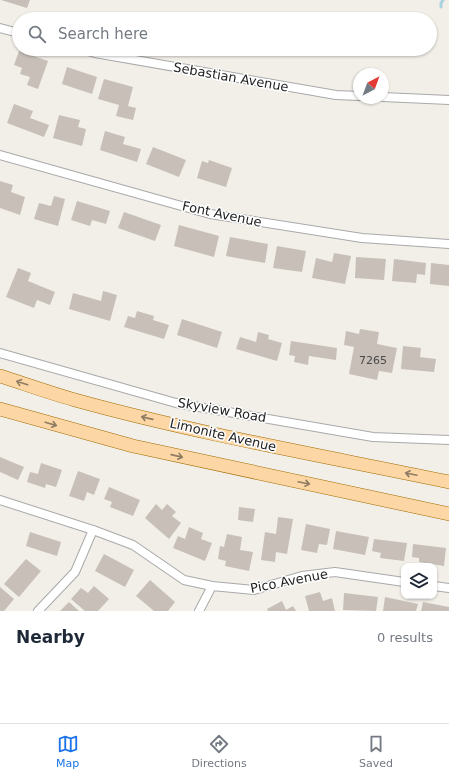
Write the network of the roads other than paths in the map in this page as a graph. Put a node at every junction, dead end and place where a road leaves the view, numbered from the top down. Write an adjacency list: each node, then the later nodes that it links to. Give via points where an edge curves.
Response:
1 (0, 28): 2 (street)
2 (12, 31)
3 (114, 56): 4 (street, Sebastian Avenue, via 336,95)
4 (353, 96)
5 (389, 97): 6 (street)
6 (449, 100)
7 (0, 155): 8 (street, Font Avenue, via 210,214 362,238)
8 (449, 244)
9 (0, 353): 12 (street, Skyview Road, via 176,403 373,437)
10 (0, 376): 13 (main road, Limonite Avenue, one-way to 10, via 132,415 74,400)
11 (0, 409): 15 (main road, one-way to 15, via 133,446)
12 (449, 440)
13 (449, 482)
14 (0, 500): 16 (street, Pico Avenue)
15 (449, 514)
16 (93, 530): 18 (street, Pico Avenue, via 133,545 184,580); 21 (street, via 75,572)
17 (401, 582): 18 (street, Pico Avenue, via 336,572 302,576 254,590)
18 (212, 586): 22 (street)
19 (437, 586): 20 (street)
20 (449, 588)
21 (38, 611)
22 (200, 611)

